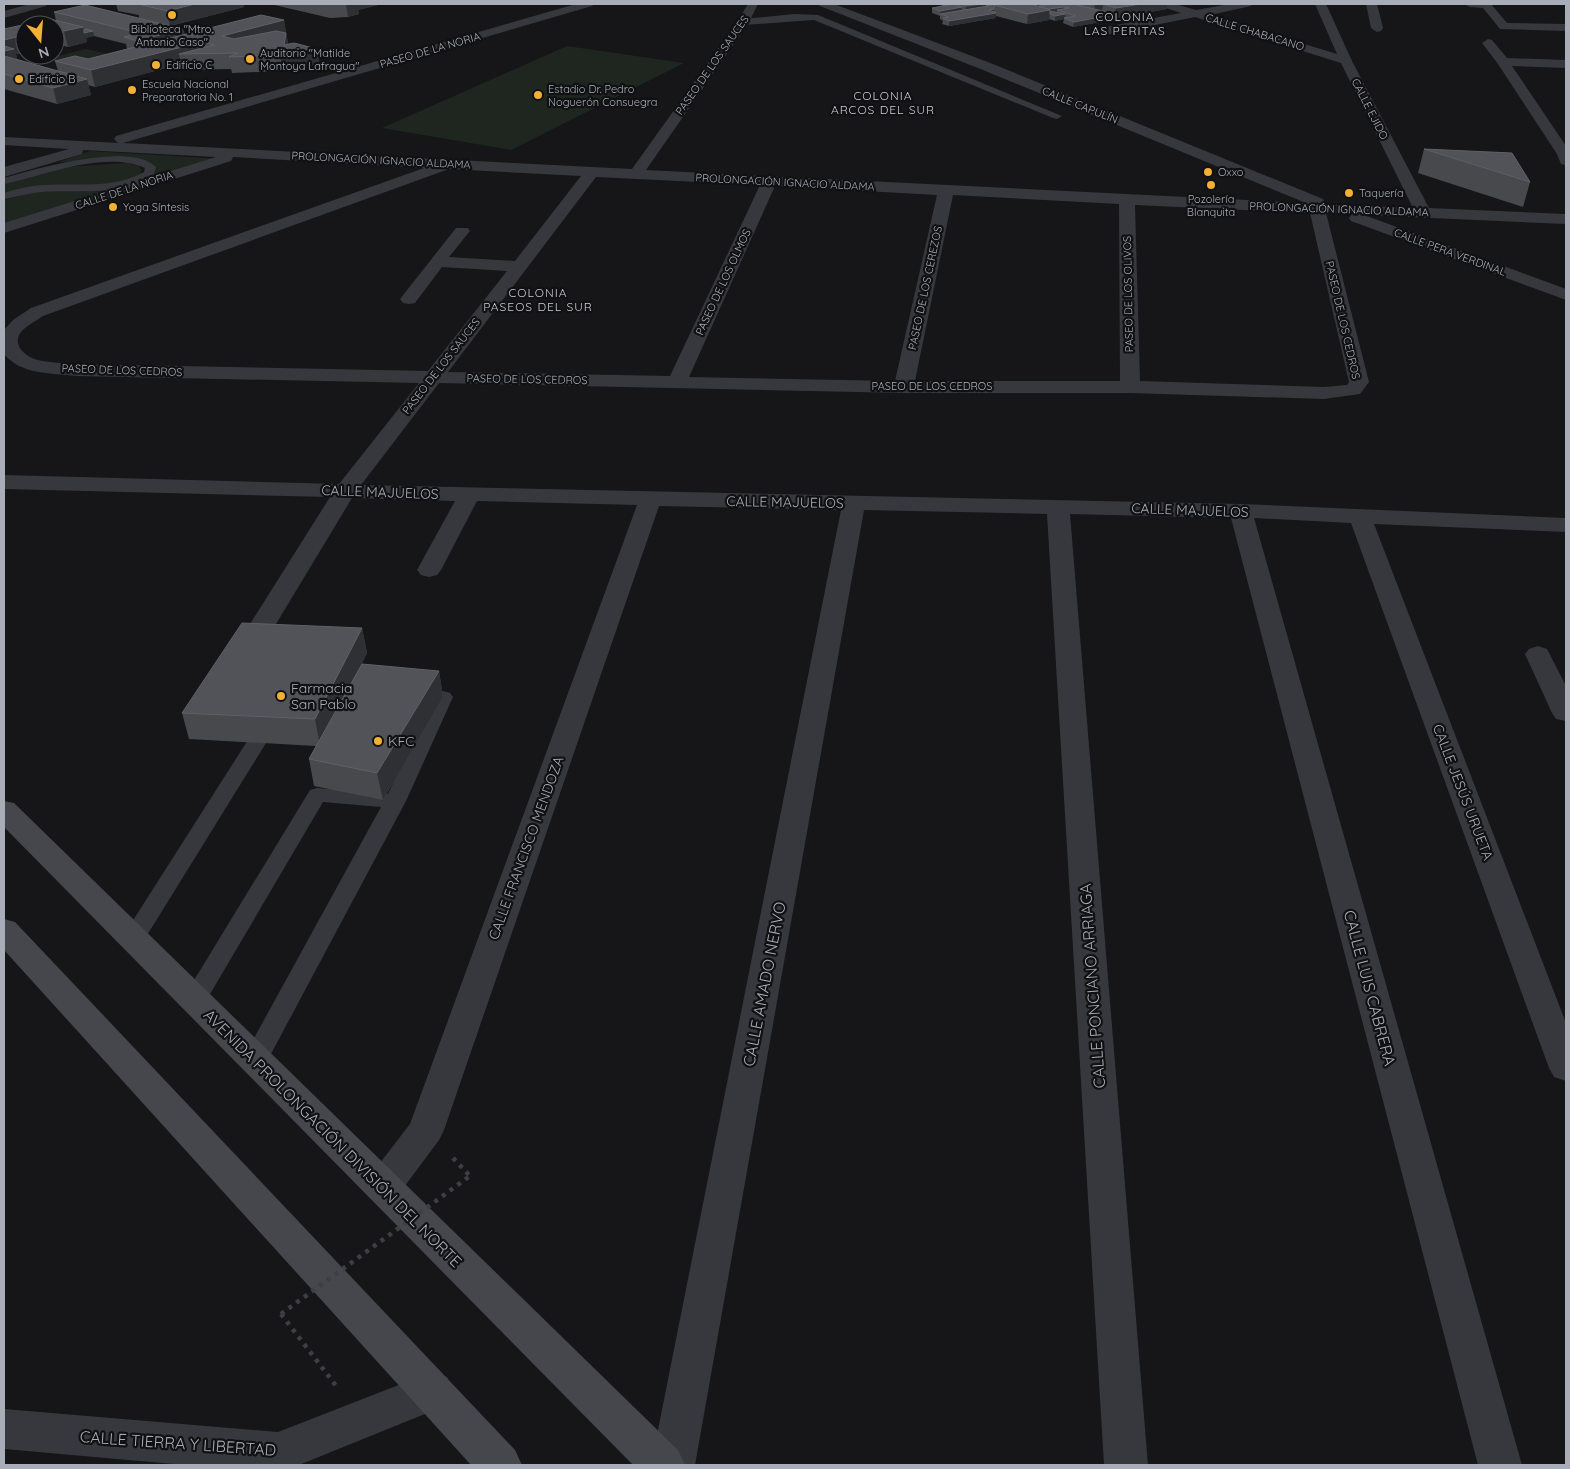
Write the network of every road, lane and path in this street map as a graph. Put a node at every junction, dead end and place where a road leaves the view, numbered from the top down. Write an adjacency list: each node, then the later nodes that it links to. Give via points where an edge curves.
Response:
1 (42, 4): 10 (street)
2 (588, 4): 23 (street, PASEO DE LA NORIA)
3 (753, 4): 12 (street, PASEO DE LOS SAUCES)
4 (824, 4): 37 (street, CALLE CAPULÍN, via 988,67)
5 (1164, 4): 11 (street, CALLE CHABACANO)
6 (1247, 4): 11 (street)
7 (1321, 4): 17 (street, CALLE EJIDO)
8 (1371, 4): 13 (street)
9 (1470, 4): 14 (street, via 1486,5 1504,26)
10 (6, 13)
11 (1194, 13): 15 (street); 17 (street, CALLE CHABACANO)
12 (743, 22): 20 (lane, via 814,17); 30 (street, PASEO DE LOS SAUCES)
13 (1377, 28)
14 (1566, 28)
15 (1105, 31)
16 (1488, 43): 18 (street)
17 (1346, 61): 38 (street, CALLE EJIDO)
18 (1503, 62): 19 (street); 25 (street)
19 (1566, 64)
20 (1057, 116)
21 (4, 140): 23 (street, PROLONGACIÓN IGNACIO ALDAMA)
22 (4, 145): 27 (street, via 10,158)
23 (100, 145): 24 (street, PROLONGACIÓN IGNACIO ALDAMA); 28 (street)
24 (244, 152): 26 (street, PROLONGACIÓN IGNACIO ALDAMA); 40 (street, CALLE DE LA NORIA)
25 (1565, 156)
26 (451, 164): 29 (street, PROLONGACIÓN IGNACIO ALDAMA); 46 (street, PASEO DE LOS CEDROS, via 37,312 8,335 8,345 14,355 27,364 77,370)
27 (4, 167)
28 (4, 172)
29 (592, 172): 30 (street, PROLONGACIÓN IGNACIO ALDAMA); 43 (street, PASEO DE LOS SAUCES)
30 (636, 174): 32 (street, PROLONGACIÓN IGNACIO ALDAMA)
31 (4, 180): 34 (lane, via 88,162 133,160 150,167 149,174 141,180 125,184 28,190)
32 (770, 181): 33 (street, PROLONGACIÓN IGNACIO ALDAMA); 47 (street, PASEO DE LOS OLMOS)
33 (946, 190): 35 (street, PROLONGACIÓN IGNACIO ALDAMA); 48 (street, PASEO DE LOS CEREZOS)
34 (4, 196)
35 (1127, 200): 36 (street, PROLONGACIÓN IGNACIO ALDAMA); 49 (street, PASEO DE LOS OLIVOS)
36 (1316, 208): 37 (street, PROLONGACIÓN IGNACIO ALDAMA); 49 (street, PASEO DE LOS CEDROS, via 1359,382 1353,390 1324,393)
37 (1334, 209): 38 (street, PROLONGACIÓN IGNACIO ALDAMA); 44 (street, CALLE PERA VERDINAL)
38 (1424, 212): 39 (street, PROLONGACIÓN IGNACIO ALDAMA)
39 (1566, 219)
40 (4, 228)
41 (462, 231): 42 (street)
42 (437, 262): 43 (street); 45 (street)
43 (520, 266): 46 (street, PASEO DE LOS SAUCES)
44 (1566, 295)
45 (408, 299)
46 (432, 377): 47 (street, PASEO DE LOS CEDROS); 51 (street, PASEO DE LOS SAUCES)
47 (677, 382): 48 (street, PASEO DE LOS CEDROS)
48 (904, 387): 49 (street, PASEO DE LOS CEDROS)
49 (1130, 387)
50 (12, 482): 51 (street, CALLE MAJUELOS); 53 (street)
51 (346, 490): 52 (street, CALLE MAJUELOS); 61 (street, PASEO DE LOS SAUCES)
52 (470, 494): 54 (street, CALLE MAJUELOS); 60 (street)
53 (4, 499)
54 (650, 499): 55 (street, CALLE MAJUELOS); 74 (street, CALLE FRANCISCO MENDOZA, via 426,1130)
55 (854, 503): 56 (street, CALLE MAJUELOS); 81 (street, CALLE AMADO NERVO)
56 (1058, 506): 57 (street, CALLE MAJUELOS); 82 (street, CALLE PONCIANO ARRIAGA)
57 (1241, 511): 58 (street, CALLE MAJUELOS); 83 (street, CALLE LUIS CABRERA)
58 (1360, 517): 59 (street, CALLE MAJUELOS); 72 (street, CALLE JESÚS URUETA)
59 (1566, 525)
60 (429, 570)
61 (263, 624)
62 (1538, 654): 64 (street)
63 (443, 697): 66 (lane)
64 (1566, 713)
65 (256, 743): 69 (lane)
66 (396, 801): 70 (lane, via 317,795); 71 (lane)
67 (4, 810): 69 (main road, AVENIDA PROLONGACIÓN DIVISIÓN DEL NORTE)
68 (4, 930): 75 (main road)
69 (133, 939): 70 (main road, AVENIDA PROLONGACIÓN DIVISIÓN DEL NORTE)
70 (194, 1000): 71 (main road, AVENIDA PROLONGACIÓN DIVISIÓN DEL NORTE)
71 (255, 1060): 74 (main road, AVENIDA PROLONGACIÓN DIVISIÓN DEL NORTE)
72 (1566, 1068)
73 (470, 1176): 76 (path, bridge, via 281,1314)
74 (382, 1187): 80 (main road, AVENIDA PROLONGACIÓN DIVISIÓN DEL NORTE)
75 (432, 1391): 76 (street, CALLE TIERRA Y LIBERTAD); 79 (main road)
76 (361, 1419): 78 (street, CALLE TIERRA Y LIBERTAD)
77 (4, 1429): 78 (street, CALLE TIERRA Y LIBERTAD)
78 (275, 1459)
79 (500, 1465)
80 (663, 1465)
81 (673, 1465)
82 (1126, 1465)
83 (1500, 1465)

